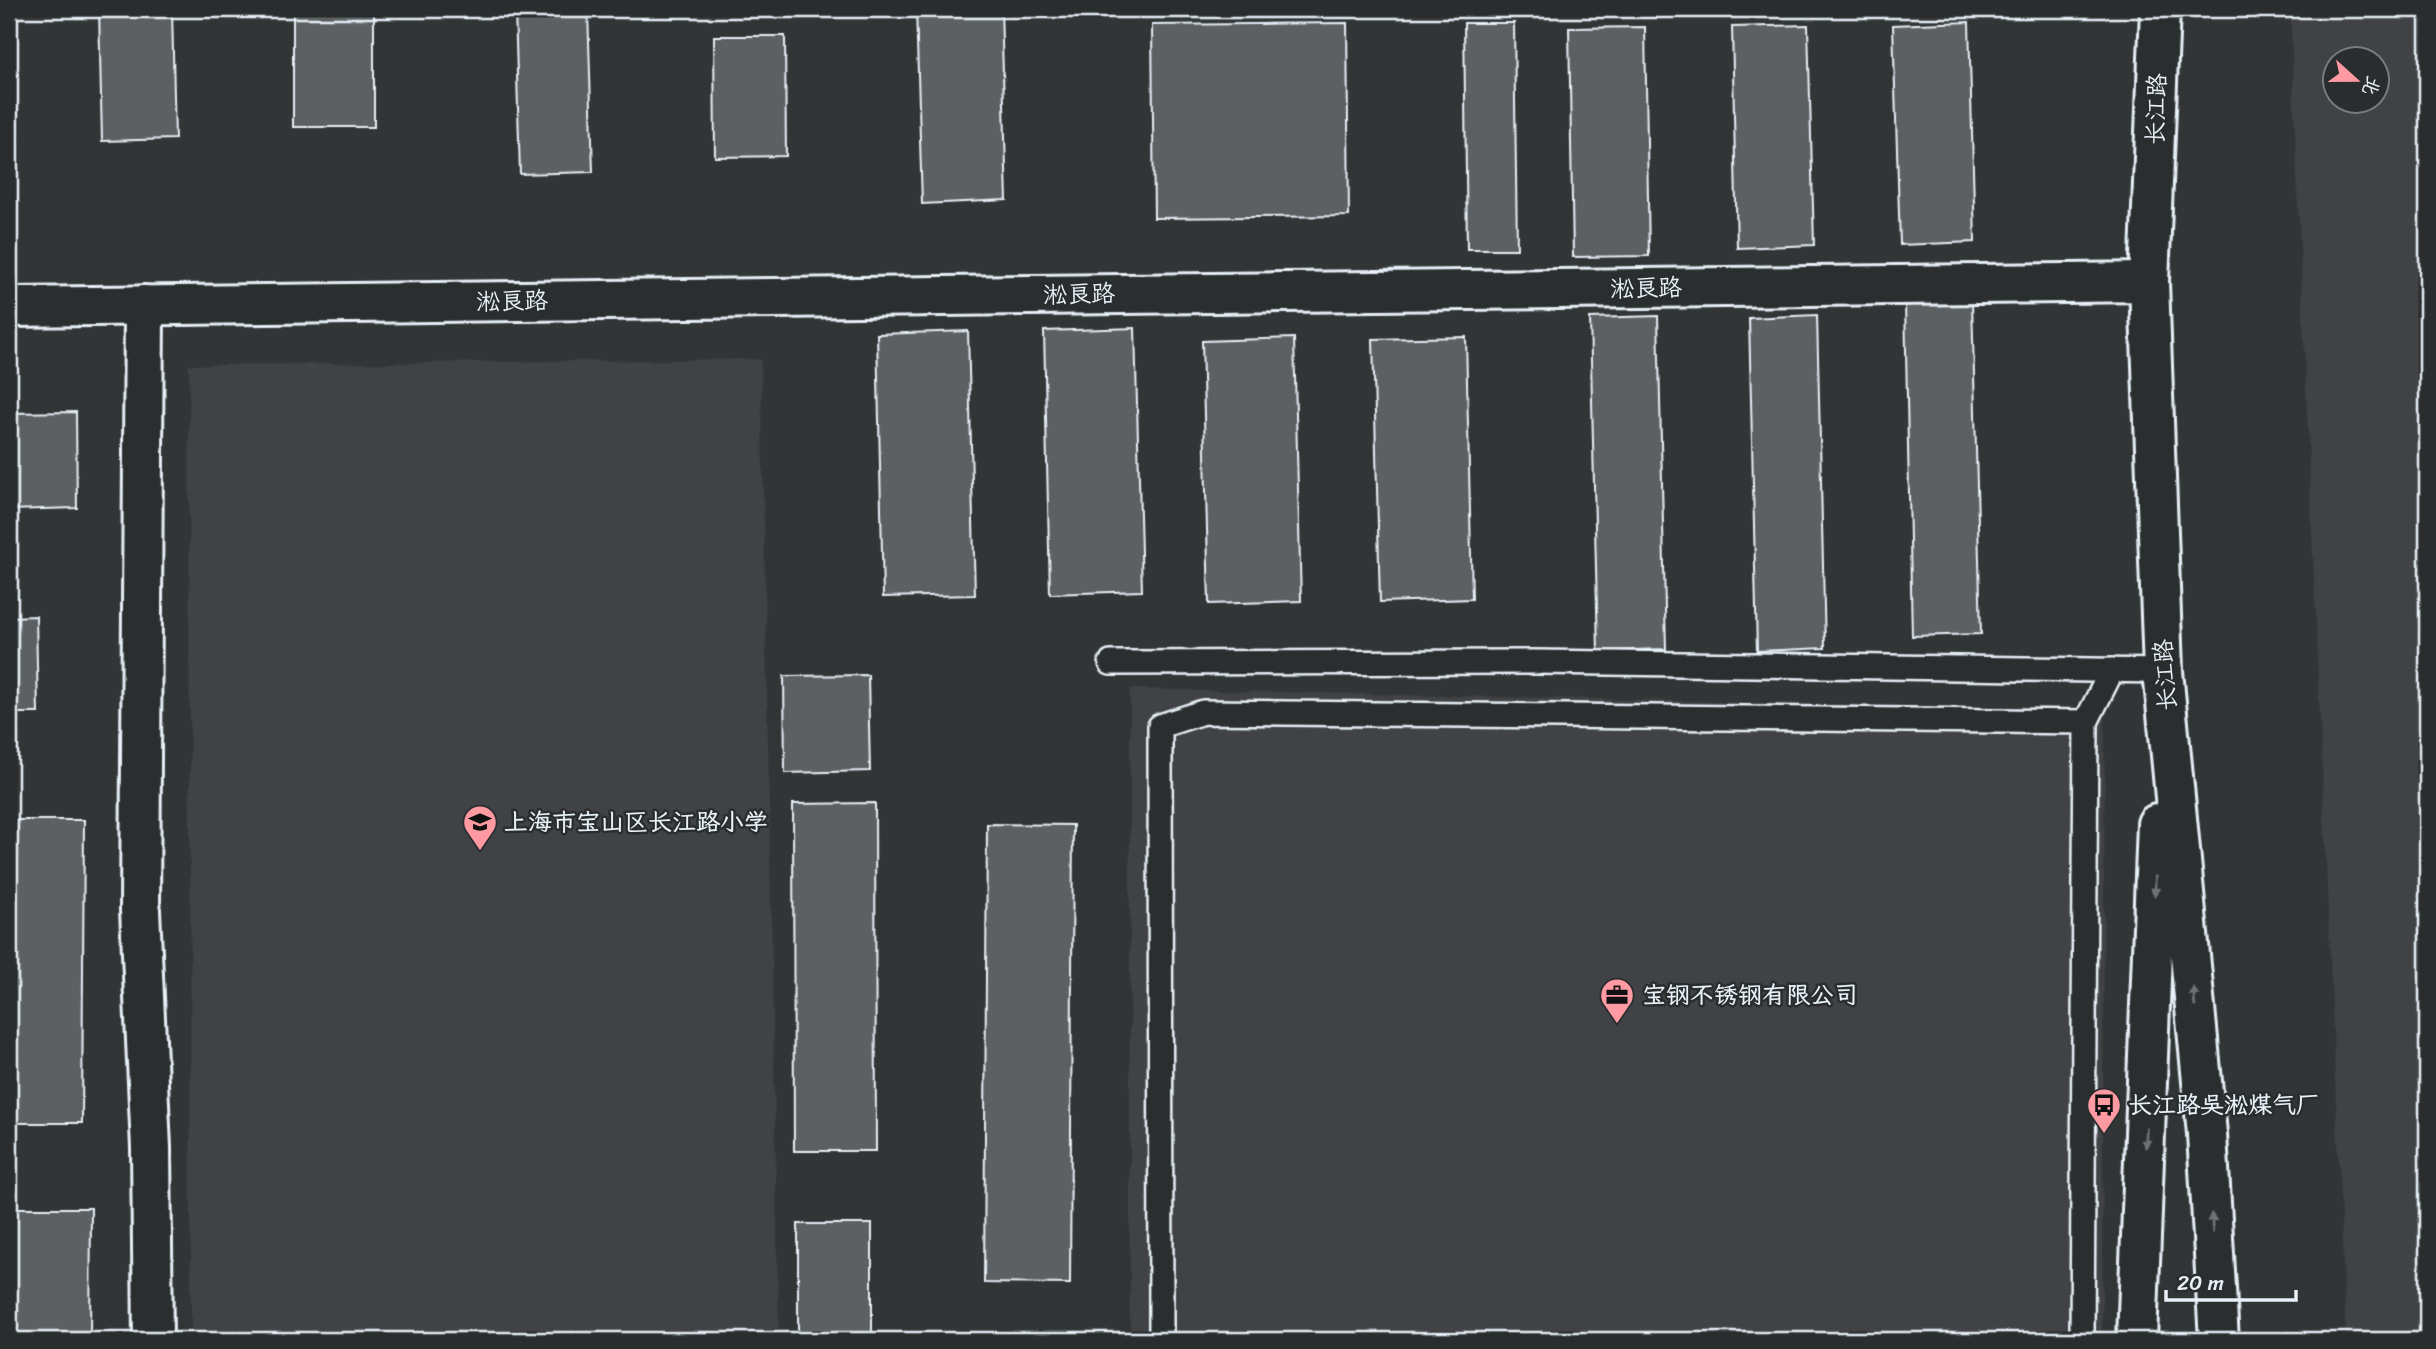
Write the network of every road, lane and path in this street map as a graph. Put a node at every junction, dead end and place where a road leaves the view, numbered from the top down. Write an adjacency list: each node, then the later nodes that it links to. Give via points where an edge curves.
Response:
1 (2133, 9): 3 (street)
2 (2160, 9): 3 (street, 长江路)
3 (2149, 282): 4 (street, 淞良路); 8 (street, 长江路)
4 (144, 305): 5 (street, 淞良路); 10 (street, via 140,910 151,1148)
5 (9, 307)
6 (1111, 663): 7 (lane, via 1537,662)
7 (2112, 670): 8 (lane); 9 (lane)
8 (2163, 671): 13 (street, one-way to 13); 14 (street, 长江路, one-way to 8, via 2207,1134)
9 (2086, 722): 11 (lane, via 1203,712 1160,726); 12 (lane)
10 (153, 1340)
11 (1161, 1340)
12 (2081, 1340)
13 (2137, 1340)
14 (2219, 1340)

